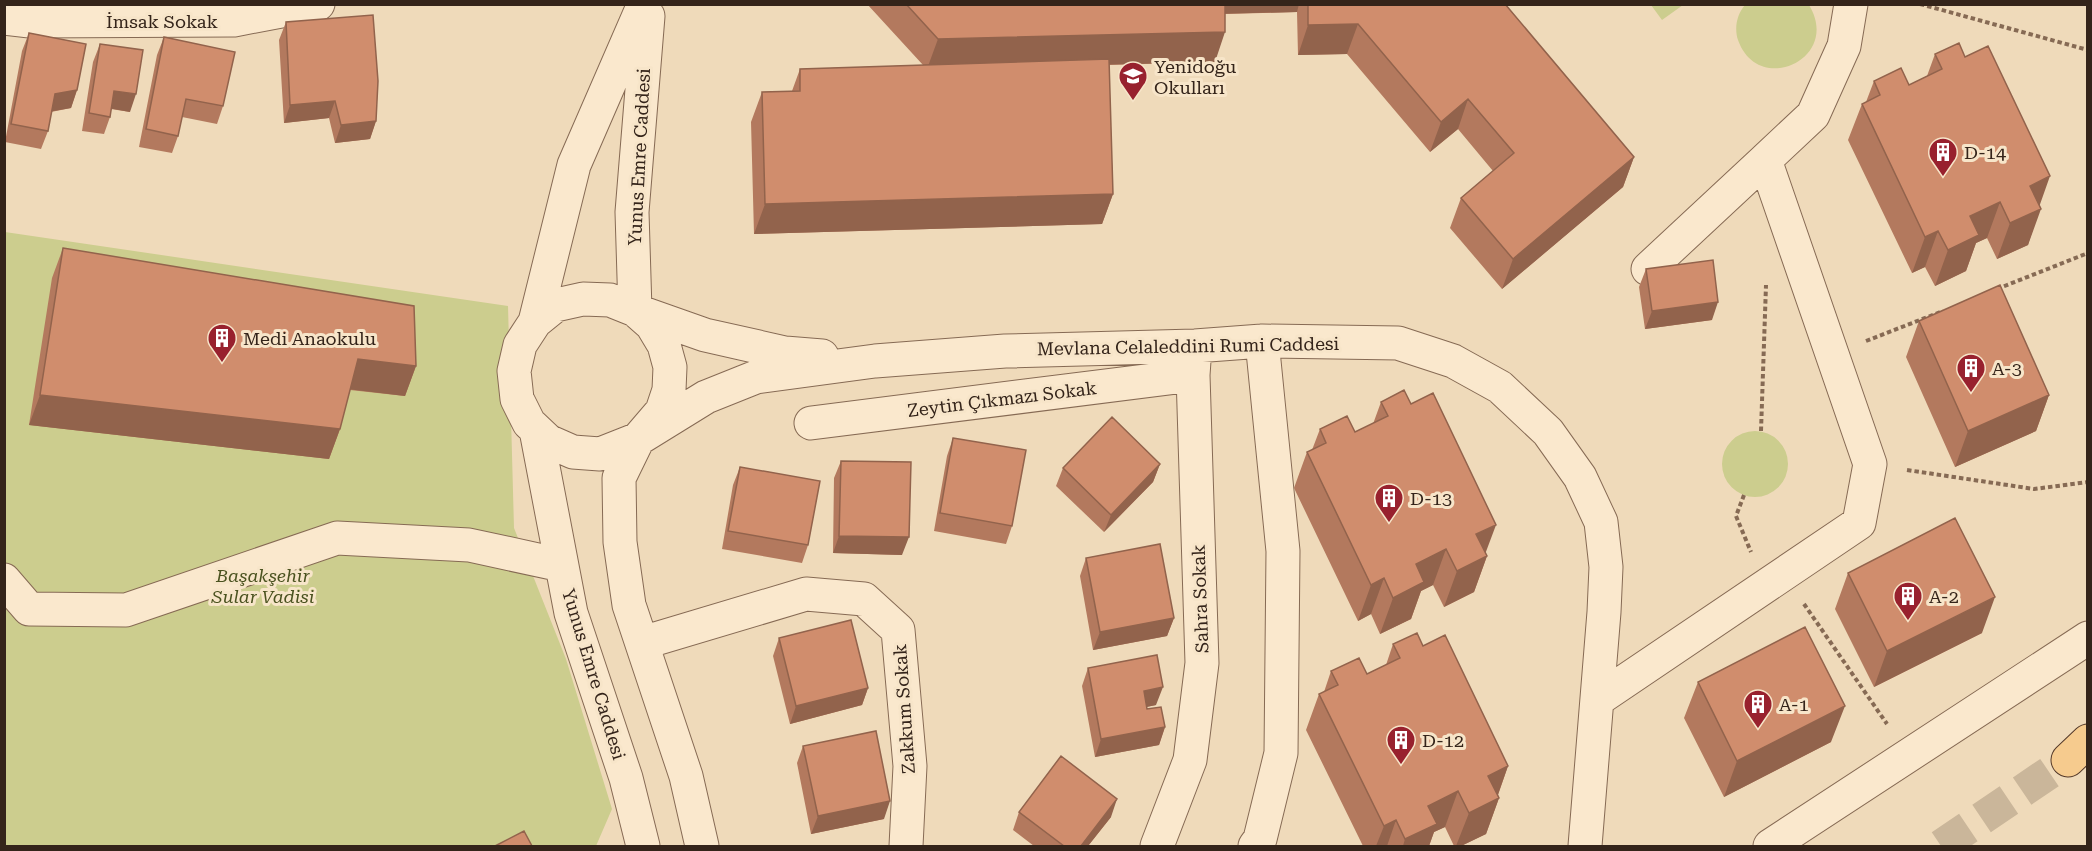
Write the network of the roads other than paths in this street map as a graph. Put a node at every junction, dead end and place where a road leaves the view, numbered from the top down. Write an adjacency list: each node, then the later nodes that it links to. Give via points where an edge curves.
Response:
1 (318, 4): 5 (street, İmsak Sokak, via 234,20)
2 (644, 4): 9 (street, Yunus Emre Caddesi, via 574,165)
3 (649, 4): 8 (street, Yunus Emre Caddesi, via 633,212)
4 (1851, 4): 6 (street, via 1844,46 1813,115)
5 (4, 18)
6 (1765, 160): 7 (street); 20 (street, via 1870,464 1859,523)
7 (1648, 269)
8 (635, 310): 9 (street, Yunus Emre Caddesi, via 610,300 583,299 556,305); 12 (street, Mevlana Celaleddini Rumi Caddesi, via 705,335 785,352); 15 (street, Yunus Emre Caddesi, via 652,325 664,345 670,367 669,390 662,411)
9 (535, 322): 14 (street, Yunus Emre Caddesi, via 520,345 514,371 517,399)
10 (1262, 341): 11 (street, Mevlana Celaleddini Rumi Caddesi); 20 (street, Mevlana Celaleddini Rumi Caddesi, via 1409,347 1453,361 1500,387 1548,432 1580,477 1600,522 1606,567); 25 (street, via 1283,551 1281,753)
11 (1194, 360): 12 (street, Mevlana Celaleddini Rumi Caddesi, via 1005,351); 13 (street, Zeytin Çıkmazı Sokak); 24 (street, Sahra Sokak, via 1202,663 1190,760)
12 (875, 361): 15 (street, Mevlana Celaleddini Rumi Caddesi, via 756,377 706,397)
13 (811, 423)
14 (536, 430): 15 (street, Yunus Emre Caddesi, via 548,441 573,452 600,454); 16 (street, Yunus Emre Caddesi)
15 (638, 439): 19 (street, Yunus Emre Caddesi, via 619,478 620,542 629,605)
16 (561, 565): 17 (street, via 469,545 337,538 126,610 29,609); 21 (street, Yunus Emre Caddesi, via 571,613 626,778)
17 (4, 580)
18 (2088, 638): 27 (street)
19 (642, 643): 22 (street, Yunus Emre Caddesi, via 686,776); 23 (street, Zakkum Sokak, via 806,594 864,599 898,630 910,766)
20 (1597, 700): 26 (street, Mevlana Celaleddini Rumi Caddesi)
21 (643, 846)
22 (702, 846)
23 (906, 846)
24 (1157, 846)
25 (1255, 846)
26 (1585, 846)
27 (1770, 846)

